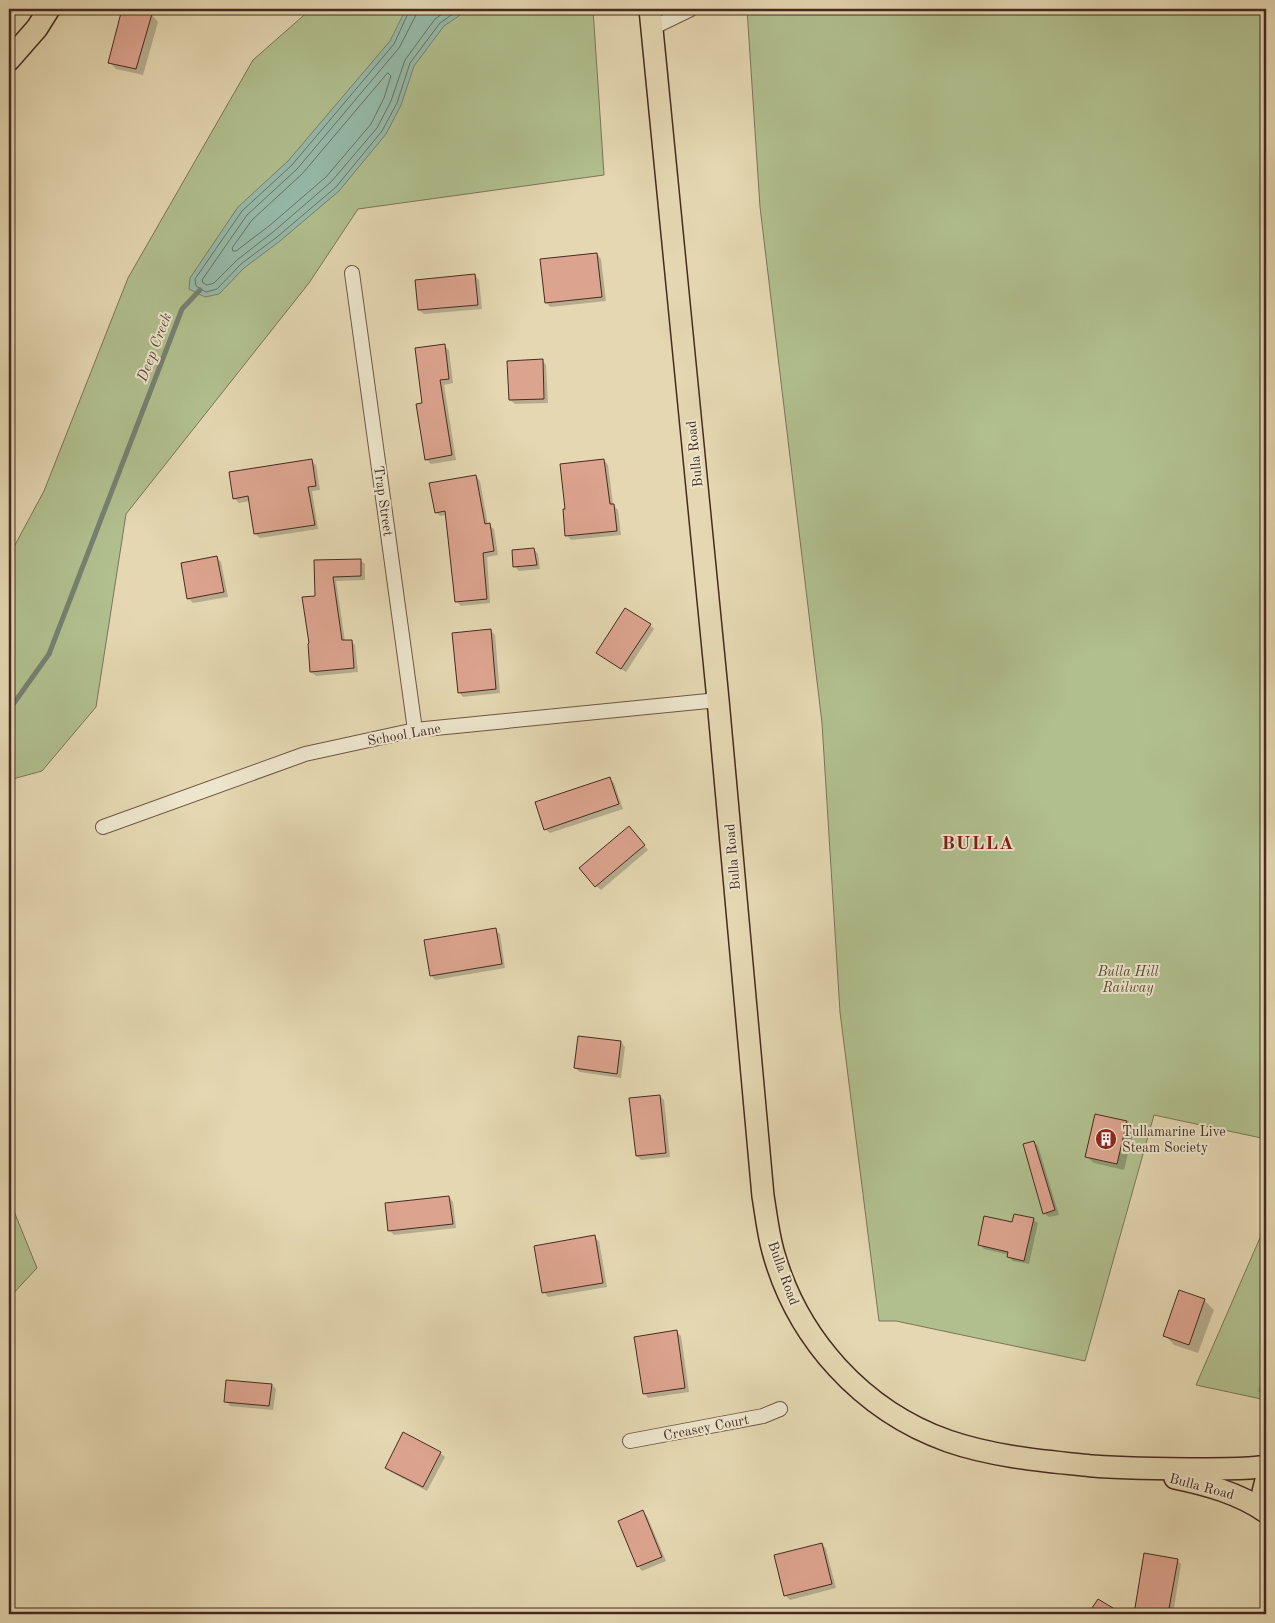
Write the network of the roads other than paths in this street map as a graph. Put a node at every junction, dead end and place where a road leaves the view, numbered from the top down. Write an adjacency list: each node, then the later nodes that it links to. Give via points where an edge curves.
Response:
1 (49, 9): 4 (main road)
2 (691, 9): 3 (street)
3 (651, 18): 6 (main road, Bulla Road)
4 (9, 60)
5 (352, 273): 7 (street, Trap Street)
6 (718, 700): 7 (street, School Lane); 12 (main road, Bulla Road, via 763,1196 773,1252 795,1307 811,1336 838,1369 868,1397 904,1421 948,1441 998,1454)
7 (415, 730): 8 (street, School Lane, via 305,754)
8 (103, 827)
9 (780, 1409): 10 (street, Creasey Court, via 762,1416)
10 (630, 1441)
11 (1266, 1466): 12 (main road, Bulla Road, via 1238,1470)
12 (1133, 1469): 15 (main road, Bulla Road, via 1230,1492)
13 (1266, 1480): 14 (main road, via 1263,1492)
14 (1266, 1507)
15 (1266, 1512)

